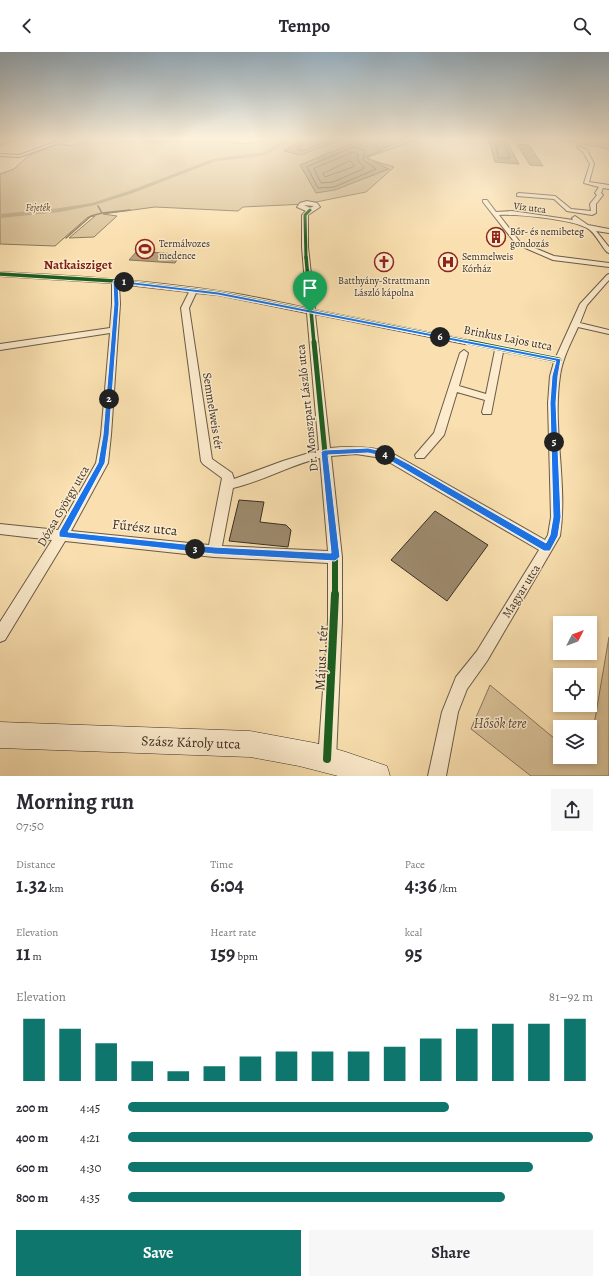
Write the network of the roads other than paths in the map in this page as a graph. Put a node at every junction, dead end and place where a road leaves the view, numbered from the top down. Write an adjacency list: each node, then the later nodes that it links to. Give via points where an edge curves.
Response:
1 (589, 173): 2 (street, via 586,183)
2 (601, 187): 3 (street); 5 (street, via 598,193)
3 (609, 187)
4 (519, 195): 9 (street, via 555,198)
5 (600, 195): 6 (street); 9 (street, via 594,204 594,212)
6 (609, 199)
7 (485, 201): 10 (street)
8 (310, 210): 20 (street, Dr. Monszpart László utca, via 305,215 304,226)
9 (569, 210): 11 (street)
10 (495, 214): 11 (street, Víz utca, via 512,213); 15 (street, via 515,242 546,256)
11 (578, 222): 12 (street)
12 (591, 228): 13 (street); 14 (street)
13 (609, 231)
14 (609, 250)
15 (609, 266)
16 (0, 274): 18 (street, Brinkus Lajos utca)
17 (609, 276): 21 (street, Magyar utca, via 584,304)
18 (116, 281): 19 (street, Brinkus Lajos utca); 22 (street, Dózsa György utca)
19 (194, 290): 20 (street, Brinkus Lajos utca); 33 (street, Semmelweis tér, via 185,308 208,461 228,476)
20 (310, 312): 25 (street, Brinkus Lajos utca); 31 (street, Dr. Monszpart László utca)
21 (575, 324): 23 (street); 27 (street, Magyar utca)
22 (114, 330): 24 (street); 35 (street, Dózsa György utca, via 102,463)
23 (609, 332)
24 (0, 347)
25 (499, 349): 27 (street, Brinkus Lajos utca); 29 (street)
26 (464, 353): 28 (street)
27 (559, 360): 36 (street, Magyar utca, via 553,403 557,517 554,536)
28 (454, 388): 29 (street); 32 (street, via 439,435)
29 (490, 398): 30 (street)
30 (487, 412)
31 (324, 452): 33 (street, via 276,467 238,483); 36 (street, via 368,450 384,454); 38 (street, Dr. Monszpart László utca)
32 (420, 455)
33 (228, 484): 37 (street)
34 (0, 529): 35 (street, Fűrész utca)
35 (62, 535): 37 (street, Fűrész utca); 39 (street, Dózsa György utca)
36 (547, 548): 43 (street, Magyar utca, via 482,656 458,687 448,719)
37 (214, 550): 38 (street, Fűrész utca)
38 (335, 557): 41 (street, Május 1. tér, via 335,621)
39 (0, 635)
40 (0, 735): 41 (main road, Szász Károly utca, via 250,744 288,749)
41 (327, 759): 42 (main road, Szász Károly utca)
42 (377, 776)
43 (437, 776)

